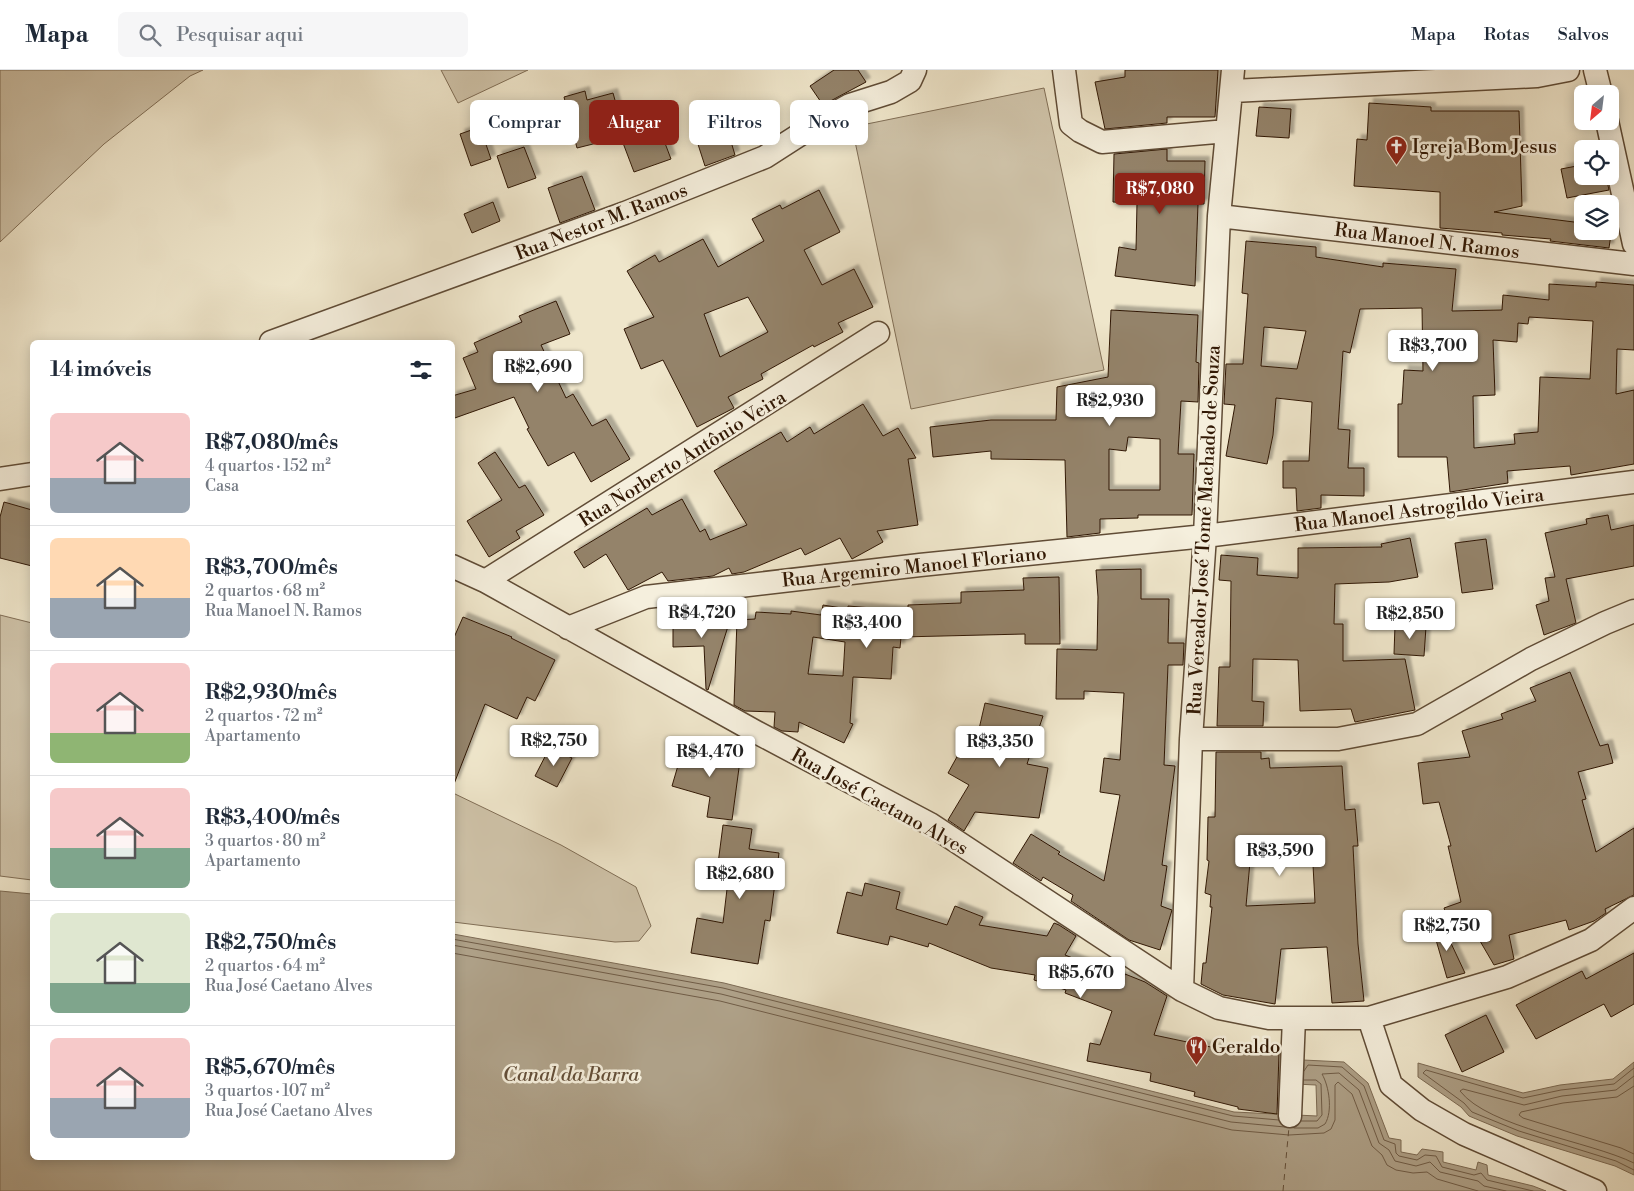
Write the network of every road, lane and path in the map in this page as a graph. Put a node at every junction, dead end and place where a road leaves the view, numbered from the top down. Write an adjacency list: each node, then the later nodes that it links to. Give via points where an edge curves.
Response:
1 (916, 70): 13 (street, Rua Nestor M. Ramos, via 910,81 891,92 850,106 820,121 765,157 625,213)
2 (1064, 70): 8 (street, via 1071,124 1102,142)
3 (1568, 70): 5 (street, via 1537,76)
4 (1595, 70): 6 (street)
5 (1233, 80): 8 (street, Rua Vereador José Tomé Machado de Souza)
6 (1599, 85)
7 (1609, 130): 10 (street)
8 (1227, 131): 9 (street, Rua Vereador José Tomé Machado de Souza)
9 (1219, 216): 11 (street, Rua Manoel N. Ramos); 17 (street, Rua Vereador José Tomé Machado de Souza)
10 (1634, 244)
11 (1634, 264)
12 (878, 333): 19 (street, Rua Norberto Antônio Veira)
13 (276, 340)
14 (30, 474): 15 (street)
15 (0, 479)
16 (1634, 482): 17 (street, Rua Manoel Astrogildo Vieira)
17 (1205, 536): 21 (street, Rua Argemiro Manoel Floriano, via 646,597); 22 (street, Rua Vereador José Tomé Machado de Souza)
18 (455, 567): 19 (street, Rua José Caetano Alves)
19 (485, 581): 21 (street, Rua José Caetano Alves)
20 (1634, 611): 22 (street, via 1531,659 1417,724 1338,739)
21 (568, 628): 24 (street, Rua José Caetano Alves, via 930,824)
22 (1191, 739): 24 (street, Rua Vereador José Tomé Machado de Souza)
23 (1634, 908): 26 (street, Rua José Caetano Alves, via 1591,940 1507,977)
24 (1182, 990): 25 (street, Rua José Caetano Alves, via 1219,1008 1269,1018)
25 (1294, 1018): 26 (street, Rua José Caetano Alves); 27 (street)
26 (1369, 1018): 28 (street, via 1391,1085 1422,1110 1464,1134)
27 (1290, 1116)
28 (1595, 1191)

